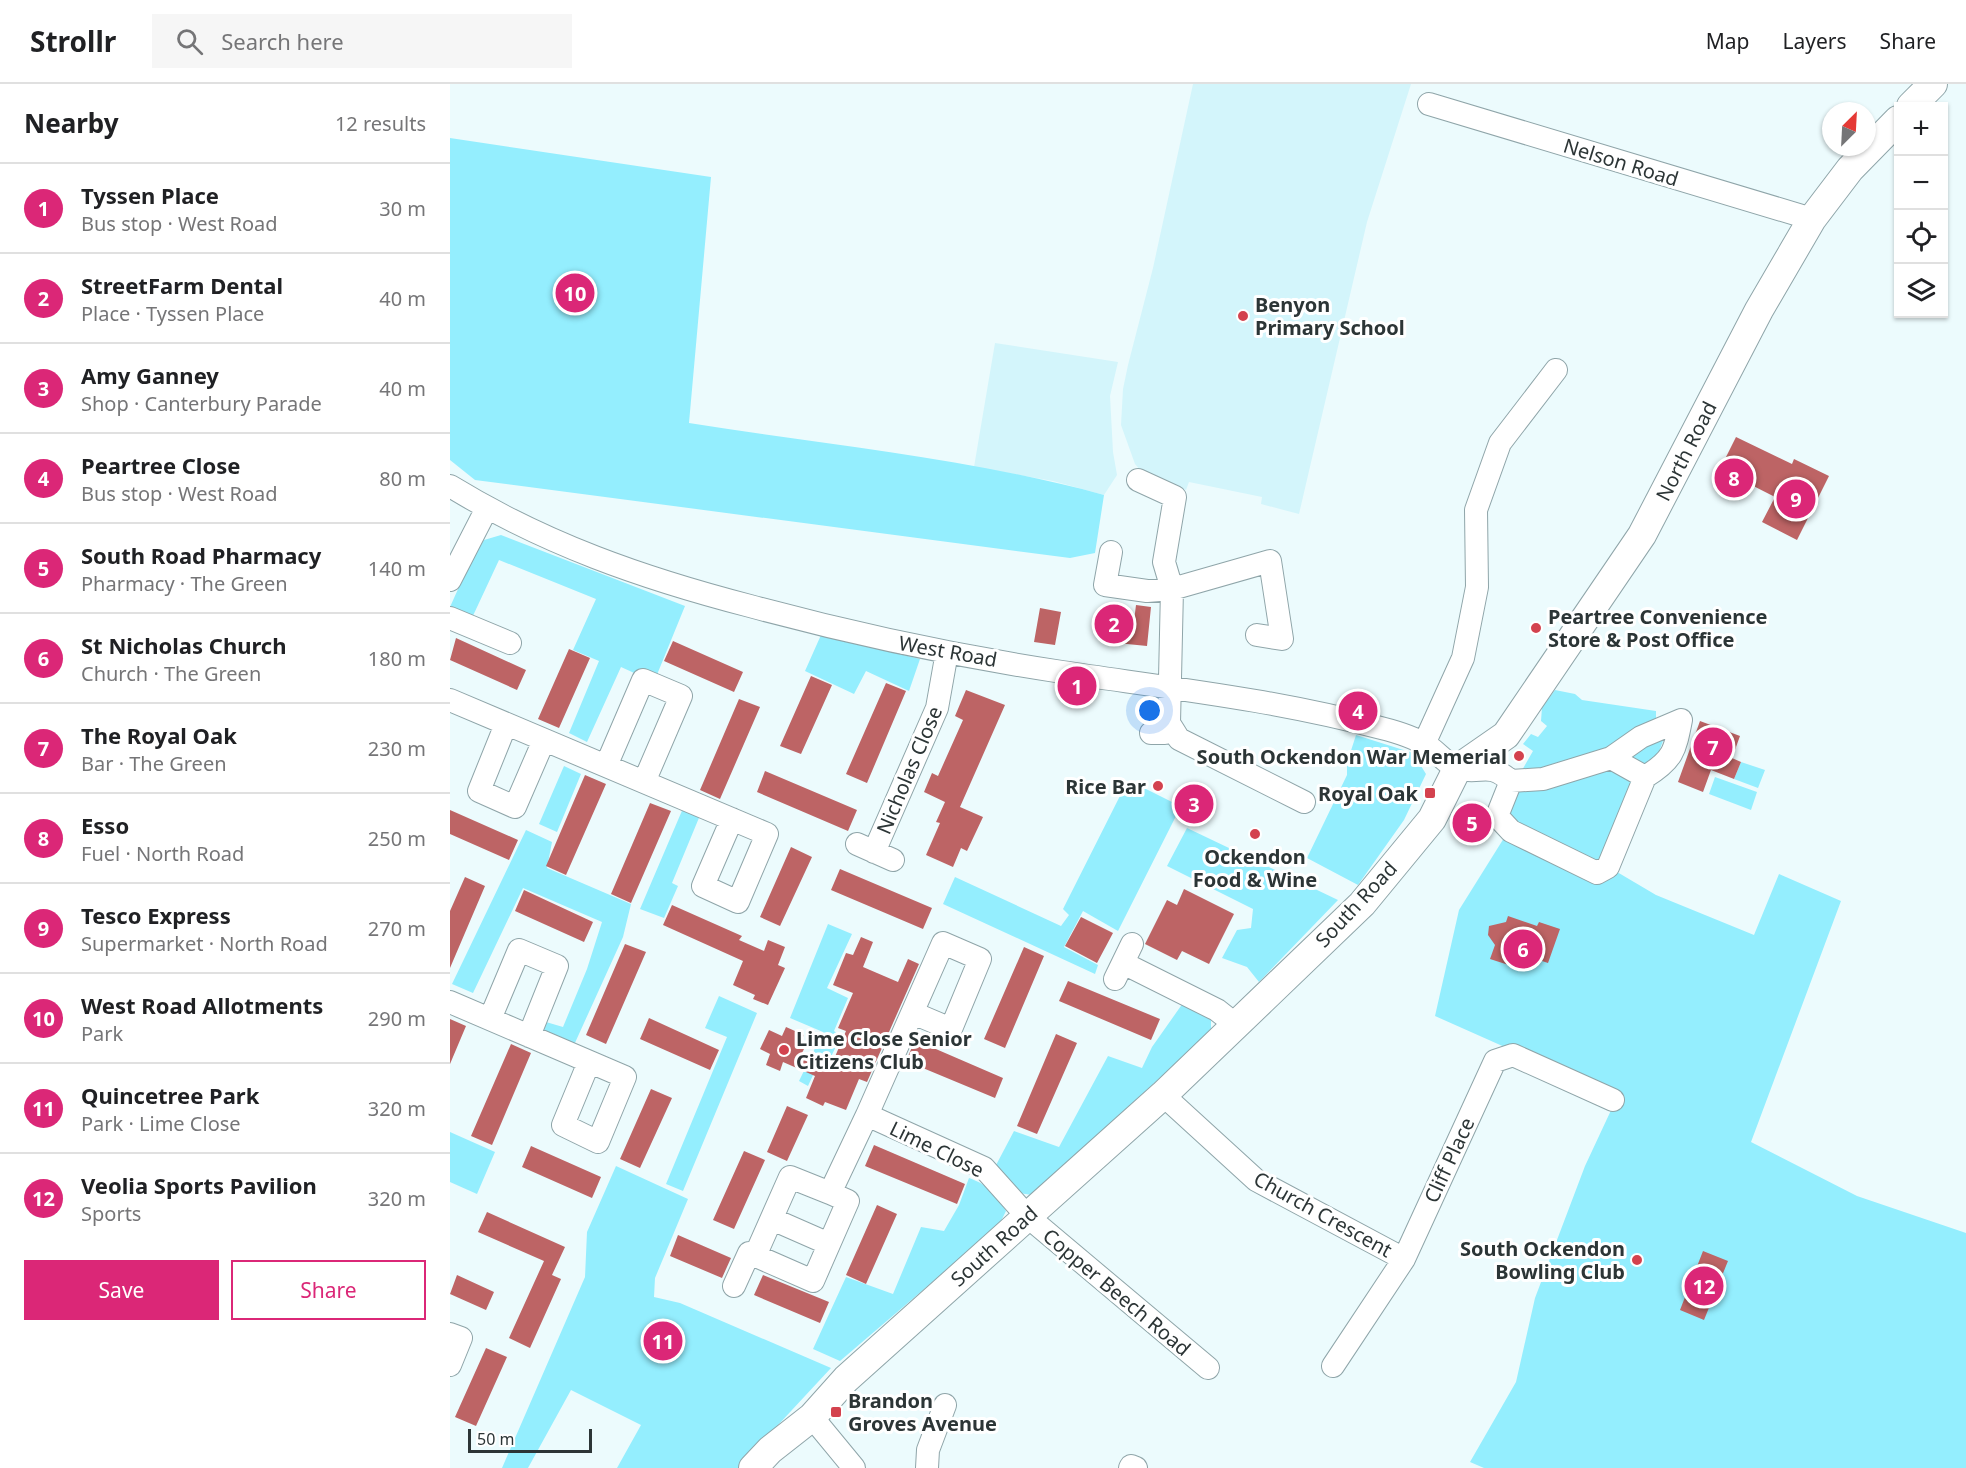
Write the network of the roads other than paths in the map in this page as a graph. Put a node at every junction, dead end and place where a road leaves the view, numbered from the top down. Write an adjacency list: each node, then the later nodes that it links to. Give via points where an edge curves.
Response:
1 (1933, 84): 2 (main road)
2 (1915, 102)
3 (1429, 104): 5 (street, Nelson Road)
4 (1894, 125): 5 (main road, North Road, via 1850,169)
5 (1812, 219): 24 (main road, North Road, via 1759,310 1642,535 1506,735)
6 (1556, 370): 21 (street, via 1500,443 1476,510 1477,587 1463,658)
7 (1138, 480): 12 (street, via 1175,497 1164,562)
8 (450, 486): 9 (street, West Road)
9 (487, 508): 11 (street); 16 (street, West Road, via 546,539 696,592 822,626)
10 (1111, 552): 12 (street, via 1105,585 1147,591)
11 (450, 580)
12 (1172, 589): 14 (street, via 1270,561 1282,639); 17 (street)
13 (450, 618): 15 (street)
14 (1257, 635)
15 (510, 643)
16 (947, 652): 17 (street, West Road, via 1060,672); 30 (street, Nicholas Close, via 937,708)
17 (1169, 685): 21 (street, West Road, via 1309,710 1384,728); 28 (street, via 1160,728)
18 (450, 700): 19 (street)
19 (506, 724): 20 (street); 20 (street, via 479,791 515,807)
20 (544, 740): 23 (street)
21 (1424, 744): 24 (street, West Road)
22 (1611, 758): 25 (street); 25 (street, via 1641,737 1681,720 1666,765); 26 (street, via 1543,779)
23 (606, 766): 27 (street); 27 (street, via 643,680 681,696)
24 (1457, 769): 26 (street, via 1498,770); 35 (main road, South Road, via 1432,819 1362,904)
25 (1645, 777): 26 (street, via 1608,867 1597,873 1511,831 1497,816)
26 (1511, 781)
27 (644, 782): 29 (street)
28 (1304, 802)
29 (732, 819)
30 (875, 852)
31 (1123, 962): 35 (street, via 1217,1010)
32 (450, 1002): 34 (street)
33 (913, 1013): 40 (street, Lime Close)
34 (490, 1020): 36 (street); 36 (street, via 519,950 557,966)
35 (1236, 1025): 38 (main road, South Road)
36 (529, 1036): 37 (street)
37 (590, 1062)
38 (1163, 1095): 42 (main road, South Road); 46 (street, Church Crescent, via 1256,1180)
39 (1613, 1100): 46 (street, Cliff Place, via 1513,1055 1495,1061)
40 (867, 1115): 41 (street, Lime Close); 42 (street, Lime Close, via 984,1168)
41 (830, 1193): 43 (street, via 790,1177); 44 (street, via 848,1201)
42 (1027, 1216): 51 (street, Copper Beech Road); 53 (main road, South Road, via 846,1379)
43 (772, 1219): 44 (street); 45 (street)
44 (829, 1244): 45 (street, via 813,1281)
45 (755, 1256): 47 (street, via 748,1253)
46 (1404, 1259): 50 (street, Cliff Place)
47 (734, 1286)
48 (450, 1334): 49 (street, via 461,1338)
49 (450, 1365)
50 (1333, 1366)
51 (1208, 1368)
52 (945, 1405): 56 (street, via 928,1450)
53 (812, 1417): 54 (main road, South Road); 55 (street)
54 (753, 1468)
55 (854, 1468)
56 (927, 1468)
57 (1130, 1468): 58 (street)
58 (1136, 1468)

